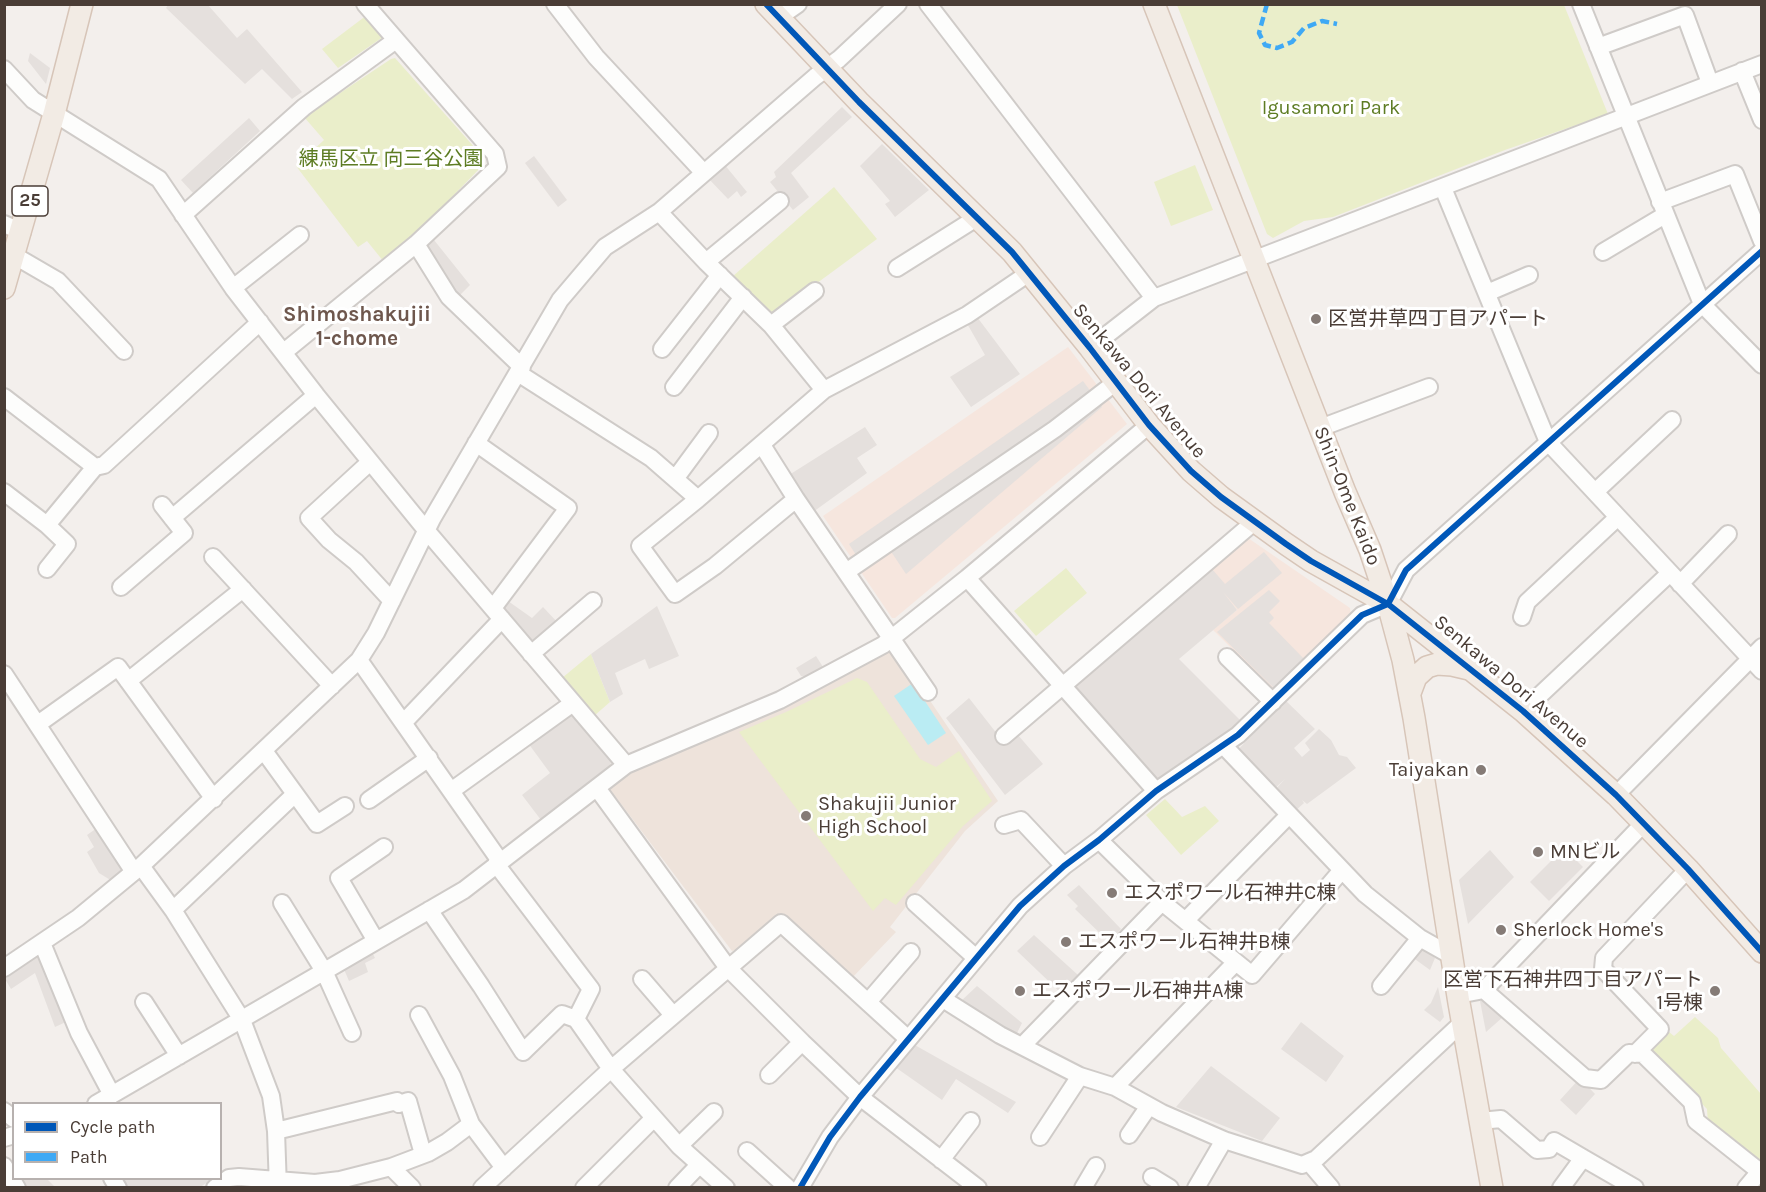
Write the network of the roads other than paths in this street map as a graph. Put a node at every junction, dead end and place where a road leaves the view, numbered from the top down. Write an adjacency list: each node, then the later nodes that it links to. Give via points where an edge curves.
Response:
1 (82, 4): 17 (main road, 25)
2 (365, 4): 10 (street)
3 (555, 4): 20 (street, via 596,57)
4 (798, 4): 9 (street)
5 (898, 4): 13 (street)
6 (928, 4): 45 (street)
7 (1154, 4): 34 (main road, Shin-Ome Kaido)
8 (1581, 4): 11 (street)
9 (772, 11): 13 (main road, Senkawa Dori Avenue)
10 (396, 40): 25 (street, via 304,107); 30 (street, via 495,154 498,167)
11 (1598, 47): 16 (street, via 1685,15); 18 (street)
12 (1761, 64): 14 (street)
13 (827, 69): 20 (street); 26 (main road, Senkawa Dori Avenue)
14 (1742, 71): 16 (street); 19 (street)
15 (6, 76): 17 (street)
16 (1710, 83): 18 (street)
17 (54, 114): 25 (street, via 159,179); 27 (main road, 25)
18 (1625, 116): 21 (street); 23 (street)
19 (1761, 120)
20 (704, 173): 24 (street)
21 (1443, 188): 34 (street); 43 (street)
22 (780, 201): 35 (street)
23 (1663, 209): 29 (street, via 1735,174); 32 (street); 46 (street)
24 (659, 212): 35 (street); 54 (street, via 605,247 560,300)
25 (183, 214): 41 (street)
26 (978, 217): 36 (street); 37 (main road, Senkawa Dori Avenue)
27 (13, 228): 33 (main road, 25)
28 (300, 235): 41 (street)
29 (1761, 241)
30 (416, 244): 52 (street); 54 (street, via 449,297)
31 (1761, 251): 46 (street)
32 (1603, 252)
33 (15, 256): 40 (main road, 25); 51 (street, via 58,281)
34 (1254, 258): 45 (street); 63 (main road, Shin-Ome Kaido)
35 (706, 261): 38 (street)
36 (897, 268)
37 (1029, 273): 49 (main road, Senkawa Dori Avenue); 58 (street, via 967,315)
38 (720, 275): 44 (street); 50 (street)
39 (1529, 275): 43 (street)
40 (4, 288)
41 (233, 288): 47 (street)
42 (815, 291): 48 (street)
43 (1487, 293): 65 (street)
44 (743, 297): 48 (street); 56 (street)
45 (1154, 298): 49 (street)
46 (1702, 304): 53 (street); 65 (street)
47 (260, 322): 52 (street); 69 (street, via 104,465)
48 (771, 325): 58 (street)
49 (1090, 348): 55 (main road, Senkawa Dori Avenue)
50 (662, 349)
51 (124, 351)
52 (284, 352): 59 (street)
53 (1761, 364)
54 (520, 370): 66 (street); 70 (street, via 651,458)
55 (1116, 382): 62 (main road, Senkawa Dori Avenue); 82 (street, via 1055,429)
56 (674, 387)
57 (1429, 387): 63 (street)
58 (824, 390): 67 (street)
59 (316, 395): 68 (street); 85 (street, via 167,511 184,532)
60 (4, 398): 69 (street)
61 (1672, 420): 72 (street)
62 (1149, 425): 76 (main road, Senkawa Dori Avenue, via 1191,471); 83 (street)
63 (1320, 428): 89 (main road, Shin-Ome Kaido)
64 (710, 433): 70 (street)
65 (1548, 442): 72 (street); 89 (street, via 1406,570)
66 (476, 443): 78 (street); 90 (street, via 568,508)
67 (762, 445): 73 (street); 74 (street)
68 (370, 462): 78 (street); 87 (street, via 309,518)
69 (95, 467): 77 (street)
70 (675, 479): 73 (street)
71 (4, 492): 77 (street)
72 (1595, 492): 75 (street)
73 (698, 499): 74 (street, via 639,546 675,594)
74 (796, 499): 82 (street)
75 (1618, 517): 84 (street); 91 (street, via 1527,602)
76 (1254, 522): 89 (main road, Senkawa Dori Avenue, via 1311,561); 102 (street)
77 (47, 525): 81 (street, via 67,544)
78 (426, 530): 87 (street); 90 (street)
79 (1728, 534): 84 (street)
80 (213, 557): 86 (street)
81 (47, 569)
82 (846, 572): 92 (street)
83 (968, 578): 92 (street); 102 (street)
84 (1675, 579): 96 (street); 108 (street)
85 (121, 587)
86 (243, 590): 101 (street); 103 (street)
87 (392, 601): 97 (street)
88 (593, 601): 94 (street)
89 (1388, 604): 98 (main road, Senkawa Dori Avenue); 105 (main road, Shin-Ome Kaido); 106 (street, via 1362,615)
90 (497, 614): 94 (street); 109 (street)
91 (1521, 617)
92 (891, 639): 104 (street); 115 (street, via 780,700)
93 (1761, 647): 96 (street)
94 (531, 654): 107 (street)
95 (1227, 657): 106 (street)
96 (1749, 659): 99 (street); 120 (street)
97 (359, 660): 103 (street); 109 (street)
98 (1475, 671): 105 (main road, via 1452,665 1427,667 1416,676); 108 (main road, Senkawa Dori Avenue)
99 (1761, 671)
100 (4, 674): 110 (street)
101 (128, 681): 110 (street, via 118,667); 121 (street)
102 (1062, 685): 111 (street); 118 (street)
103 (332, 686): 113 (street)
104 (928, 692)
105 (1410, 693): 145 (main road, Shin-Ome Kaido)
106 (1273, 702): 112 (street)
107 (573, 703): 115 (street); 117 (street)
108 (1523, 711): 120 (main road, Senkawa Dori Avenue)
109 (404, 722): 114 (street)
110 (38, 724): 131 (street)
111 (1004, 736)
112 (1224, 746): 118 (street); 124 (street)
113 (264, 751): 119 (street); 121 (street)
114 (429, 758): 117 (street); 122 (street)
115 (626, 765): 116 (street)
116 (597, 788): 129 (street); 149 (street)
117 (451, 791): 129 (street)
118 (1156, 791): 127 (street)
119 (296, 794): 123 (street, via 317,824); 137 (street)
120 (1616, 795): 125 (main road, Senkawa Dori Avenue)
121 (214, 799): 131 (street)
122 (369, 800)
123 (345, 806)
124 (1289, 815): 133 (street); 139 (street)
125 (1644, 823): 132 (main road, Senkawa Dori Avenue); 153 (street)
126 (1004, 825): 130 (street, via 1021,820)
127 (1099, 840): 130 (street); 134 (street)
128 (384, 847): 141 (street, via 339,878)
129 (498, 862): 138 (street, via 464,890); 160 (street, via 591,989)
130 (1064, 866): 146 (street, via 1020,906)
131 (138, 869): 137 (street); 142 (street)
132 (1688, 869): 144 (main road, Senkawa Dori Avenue); 167 (street, via 1604,958 1603,969 1660,1029)
133 (1342, 870): 140 (street); 147 (street, via 1252,975)
134 (1162, 902): 139 (street); 166 (street)
135 (282, 903): 150 (street)
136 (915, 903): 146 (street)
137 (172, 910): 161 (street)
138 (429, 910): 141 (street); 160 (street, via 523,1052 562,1014)
139 (1186, 920): 147 (street)
140 (1420, 938): 145 (street); 152 (street)
141 (376, 941): 150 (street)
142 (42, 943): 148 (street); 173 (street, via 79,1033)
143 (911, 952): 157 (street)
144 (1761, 952)
145 (1452, 956): 154 (main road, Shin-Ome Kaido)
146 (976, 957): 155 (street)
147 (1236, 962): 172 (street)
148 (4, 968)
149 (728, 968): 157 (street, via 781,923); 159 (street); 165 (street)
150 (324, 971): 161 (street); 163 (street)
151 (642, 979): 159 (street)
152 (1381, 986)
153 (1484, 990): 154 (street); 167 (street, via 1585,1078 1600,1080 1629,1053)
154 (1458, 995): 162 (main road, Shin-Ome Kaido)
155 (943, 999): 164 (street); 166 (street)
156 (144, 1002): 168 (street)
157 (868, 1002): 164 (street)
158 (419, 1015): 181 (street, via 452,1076)
159 (673, 1015): 169 (street)
160 (576, 1019): 169 (street)
161 (242, 1020): 168 (street); 182 (street, via 271,1096)
162 (1463, 1022): 180 (main road, Shin-Ome Kaido); 191 (street, via 1316,1160)
163 (352, 1033)
164 (907, 1038): 174 (street)
165 (802, 1042): 170 (street); 174 (street)
166 (1023, 1046): 171 (street)
167 (1635, 1054): 197 (street, via 1643,1054 1692,1102 1696,1121)
168 (179, 1056): 173 (street)
169 (611, 1069): 178 (street); 196 (street)
170 (769, 1075)
171 (1080, 1076): 172 (street); 184 (street)
172 (1115, 1087): 176 (street)
173 (112, 1095): 175 (street)
174 (860, 1097): 190 (street); 209 (street)
175 (100, 1102)
176 (1149, 1106): 183 (street); 185 (street)
177 (714, 1112): 186 (street)
178 (653, 1119): 186 (street); 205 (street)
179 (971, 1121): 190 (street)
180 (1480, 1121): 189 (street, via 1501,1119 1537,1150 1549,1149 1554,1141); 214 (main road, Shin-Ome Kaido)
181 (471, 1124): 188 (street); 196 (street)
182 (276, 1131): 188 (street, via 408,1101); 199 (street)
183 (1129, 1135)
184 (1040, 1137)
185 (1224, 1140): 191 (street, via 1302,1165); 212 (street)
186 (679, 1146): 192 (street)
187 (747, 1151): 208 (street)
188 (423, 1154): 195 (street)
189 (1583, 1158): 215 (street); 216 (street)
190 (941, 1160): 200 (street)
191 (1309, 1162): 213 (street)
192 (699, 1165): 206 (street); 207 (street)
193 (4, 1166): 201 (street)
194 (1096, 1166): 210 (street)
195 (391, 1167): 199 (street, via 340,1180); 203 (street)
196 (504, 1168): 204 (street)
197 (1760, 1170): 217 (street)
198 (1152, 1177): 211 (street)
199 (278, 1183): 202 (street, via 228,1178)
200 (972, 1186)
201 (16, 1188)
202 (214, 1188)
203 (412, 1188)
204 (482, 1188)
205 (584, 1188)
206 (677, 1188)
207 (726, 1188)
208 (788, 1188)
209 (800, 1188)
210 (1083, 1188)
211 (1170, 1188)
212 (1196, 1188)
213 (1331, 1188)
214 (1492, 1188)
215 (1562, 1188)
216 (1635, 1188)
217 (1746, 1188)

